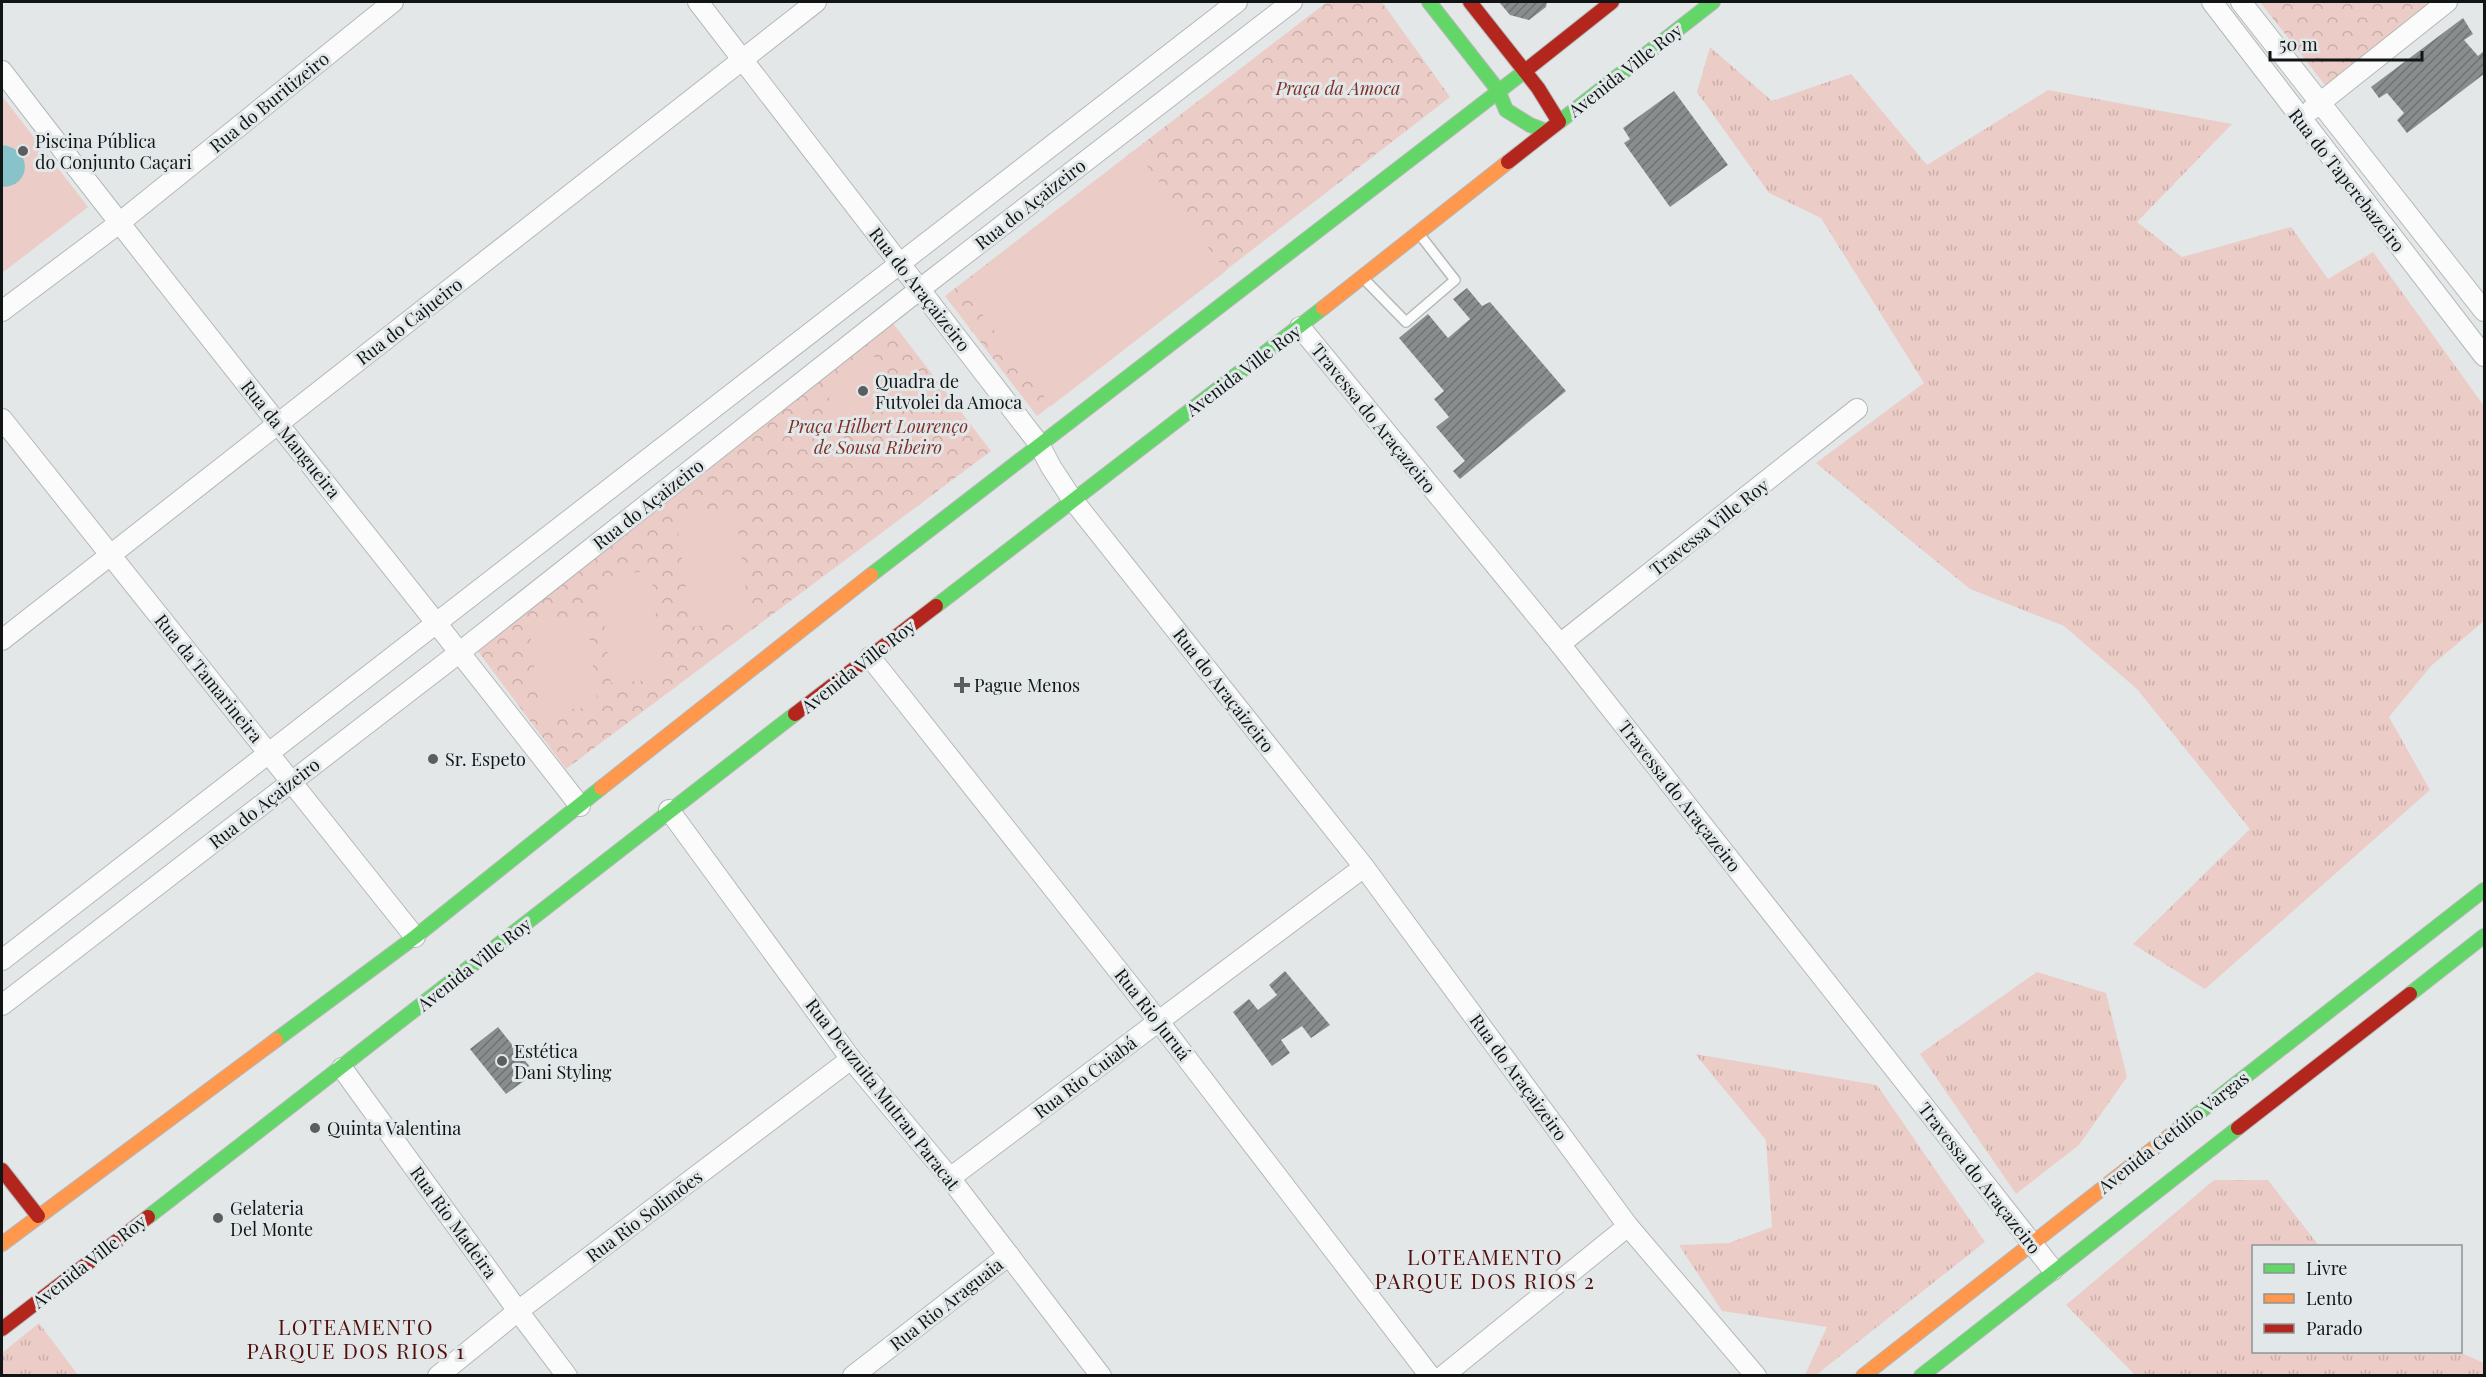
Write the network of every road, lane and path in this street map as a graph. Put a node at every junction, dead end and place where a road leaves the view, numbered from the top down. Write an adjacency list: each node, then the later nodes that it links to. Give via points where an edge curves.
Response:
1 (393, 2): 21 (street, Rua do Buritizeiro)
2 (698, 2): 13 (street, Rua do Araçaizeiro)
3 (816, 2): 13 (street, Rua do Cajueiro)
4 (1237, 2): 23 (street, Rua do Açaizeiro)
5 (1292, 2): 25 (street, Rua do Açaizeiro)
6 (1429, 2): 16 (main road)
7 (1470, 2): 15 (main road)
8 (1612, 2): 15 (main road)
9 (1713, 2): 19 (main road, Avenida Ville Roy)
10 (2212, 2): 18 (street, Rua do Taperebazeiro)
11 (2241, 2): 17 (street, Rua do Taperebazeiro)
12 (2447, 2): 17 (street)
13 (743, 59): 23 (street, Rua do Araçaizeiro); 32 (street, Rua do Cajueiro)
14 (2, 71): 21 (street, Rua da Mangueira)
15 (1525, 71): 16 (main road); 19 (main road)
16 (1498, 90): 20 (main road, via 1506,110); 33 (main road)
17 (2320, 103): 18 (street); 27 (street, Rua do Taperebazeiro)
18 (2299, 118): 29 (street, Rua do Taperebazeiro)
19 (1558, 122): 20 (main road, Avenida Ville Roy)
20 (1546, 131): 22 (main road, Avenida Ville Roy)
21 (118, 224): 26 (street, Rua do Buritizeiro); 32 (street, Rua da Mangueira)
22 (1419, 233): 24 (main road, Avenida Ville Roy); 24 (lane, via 1455,280 1406,322)
23 (899, 262): 25 (street, Rua do Araçaizeiro); 36 (street, Rua do Açaizeiro)
24 (1362, 277): 28 (main road, Avenida Ville Roy)
25 (920, 289): 33 (street, Rua do Araçaizeiro); 39 (street, Rua do Açaizeiro)
26 (2, 311)
27 (2484, 311)
28 (1300, 327): 34 (main road, Avenida Ville Roy); 38 (street, Travessa do Araçazeiro)
29 (2484, 356)
30 (1857, 409): 38 (street, Travessa Ville Roy)
31 (2, 419): 35 (street, Rua da Tamarineira)
32 (280, 424): 35 (street, Rua do Cajueiro); 36 (street, Rua da Mangueira)
33 (1039, 444): 34 (street, Rua do Araçaizeiro); 43 (main road)
34 (1072, 499): 40 (main road, Avenida Ville Roy); 45 (street, Rua do Araçaizeiro)
35 (109, 555): 37 (street, Rua do Cajueiro); 41 (street, Rua da Tamarineira)
36 (437, 622): 39 (street, Rua da Mangueira); 41 (street, Rua do Açaizeiro)
37 (2, 640)
38 (1560, 644): 58 (street, Travessa do Araçazeiro)
39 (460, 652): 42 (street, Rua do Açaizeiro); 43 (street, Rua da Mangueira)
40 (870, 657): 44 (main road, Avenida Ville Roy); 51 (street, Rua Rio Juruá)
41 (269, 751): 42 (street, Rua da Tamarineira); 49 (street, Rua do Açaizeiro)
42 (292, 781): 48 (street, Rua da Tamarineira); 50 (street, Rua do Açaizeiro)
43 (580, 806): 48 (main road)
44 (669, 810): 52 (street, Rua Deuzuita Mutran Paracat); 53 (main road, Avenida Ville Roy)
45 (1364, 867): 51 (street, Rua Rio Cuiabá); 57 (street, Rua do Araçaizeiro)
46 (2484, 890): 58 (main road, Avenida Getúlio Vargas)
47 (2484, 936): 61 (main road, Avenida Getúlio Vargas)
48 (415, 937): 56 (main road)
49 (2, 960)
50 (2, 1005)
51 (1159, 1022): 55 (street, Rua Rio Cuiabá); 68 (street, Rua Rio Juruá)
52 (851, 1059): 55 (street, Rua Deuzuita Mutran Paracat); 62 (street, Rua Rio Solimões)
53 (342, 1068): 62 (street, Rua Rio Madeira); 63 (main road, Avenida Ville Roy)
54 (2, 1170): 56 (main road)
55 (950, 1179): 60 (street, Rua Deuzuita Mutran Paracat)
56 (38, 1216): 59 (main road)
57 (1628, 1226): 69 (street); 70 (street, Rua do Araçaizeiro)
58 (2031, 1242): 61 (street, Travessa do Araçazeiro); 71 (main road, Avenida Getúlio Vargas)
59 (2, 1244)
60 (1009, 1255): 66 (street, Rua Rio Araguaia); 67 (street, Rua Deuzuita Mutran Paracat)
61 (2054, 1270): 72 (main road, Avenida Getúlio Vargas)
62 (518, 1311): 64 (street, Rua Rio Solimões); 65 (street, Rua Rio Madeira)
63 (2, 1329)
64 (438, 1376)
65 (567, 1376)
66 (853, 1376)
67 (1101, 1376)
68 (1430, 1376)
69 (1443, 1376)
70 (1756, 1376)
71 (1863, 1376)
72 (1921, 1376)

